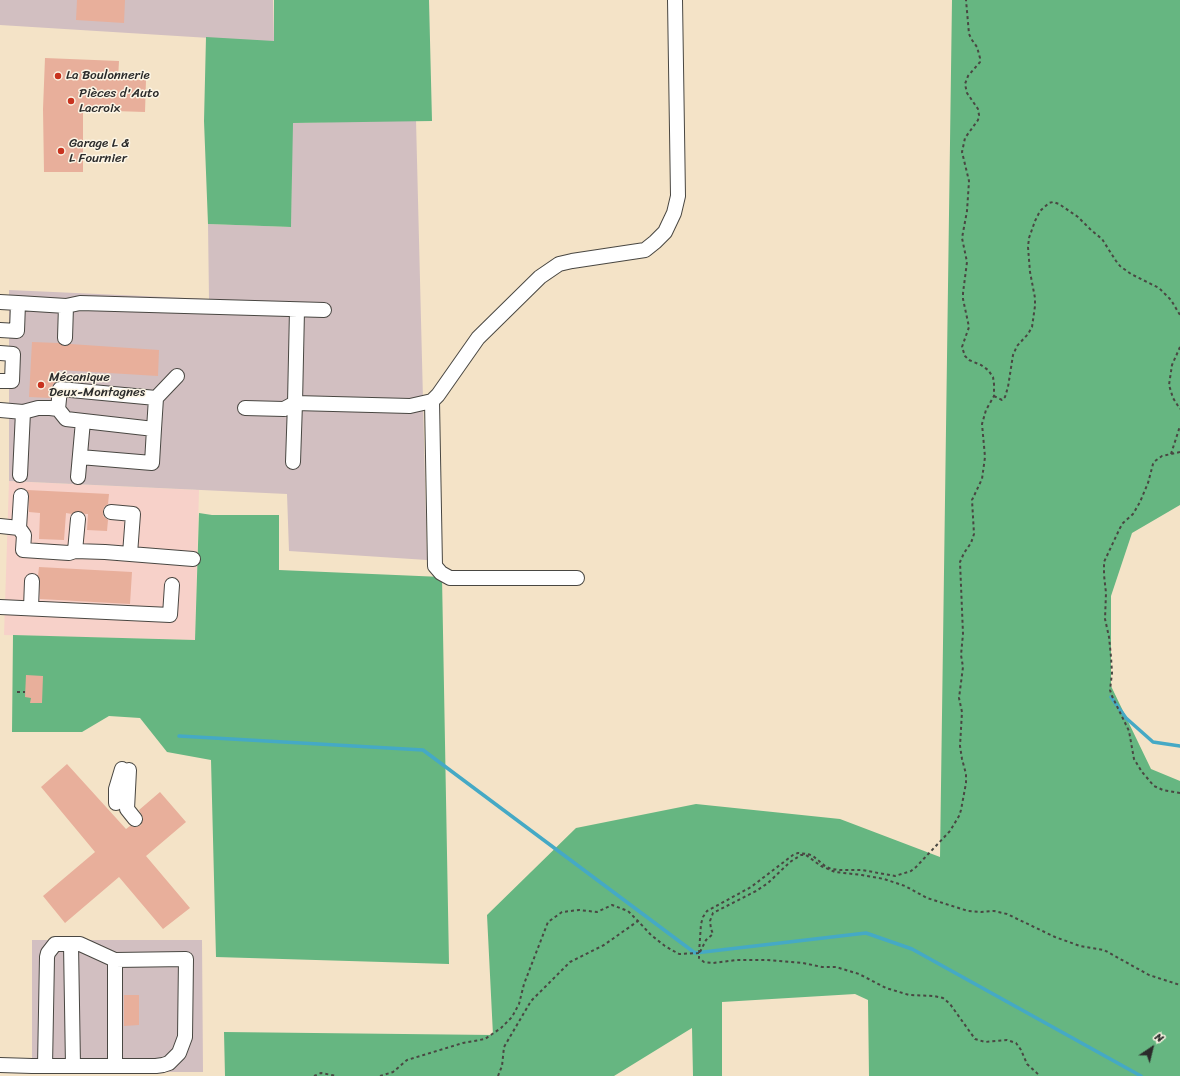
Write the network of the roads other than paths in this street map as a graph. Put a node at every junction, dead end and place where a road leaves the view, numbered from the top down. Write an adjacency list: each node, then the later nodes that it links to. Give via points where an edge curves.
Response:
1 (676, 0): 13 (lane, via 678,196 674,213 665,232 645,250 559,264 540,277 478,338)
2 (0, 302): 3 (lane)
3 (18, 303): 4 (lane); 7 (lane, via 17,331)
4 (66, 306): 5 (lane, via 80,303); 8 (lane)
5 (297, 310): 6 (lane); 14 (lane)
6 (324, 310)
7 (0, 330)
8 (65, 338)
9 (0, 353): 11 (lane, via 13,354 12,382)
10 (177, 376): 12 (lane)
11 (0, 381)
12 (156, 398): 16 (lane, via 60,389); 20 (lane)
13 (432, 401): 14 (lane, via 410,406); 33 (lane, via 435,566 450,578)
14 (295, 403): 15 (lane, via 284,409); 22 (lane)
15 (245, 408)
16 (58, 409): 18 (lane, via 38,408); 19 (lane, via 66,419)
17 (0, 410): 18 (lane)
18 (23, 412): 23 (lane)
19 (83, 421): 20 (lane); 21 (lane)
20 (154, 429): 21 (lane, via 152,463)
21 (80, 457): 24 (lane)
22 (293, 462)
23 (20, 475)
24 (78, 477)
25 (21, 496): 29 (lane)
26 (111, 512): 31 (lane, via 133,514)
27 (78, 519): 30 (lane)
28 (0, 526): 29 (lane)
29 (19, 528): 30 (lane, via 24,535 23,550 69,553)
30 (75, 551): 31 (lane)
31 (130, 554): 32 (lane)
32 (193, 559)
33 (578, 578)
34 (32, 581): 37 (lane)
35 (172, 585): 37 (lane, via 170,615)
36 (0, 607): 37 (lane)
37 (31, 608)
38 (116, 803): 39 (lane, via 116,789 126,770 127,809)
39 (135, 819)
40 (71, 944): 41 (lane, via 80,944); 43 (lane, via 55,944 48,953); 44 (lane)
41 (116, 960): 45 (lane); 45 (lane, via 186,959 186,988 185,1037 179,1053 163,1065)
42 (0, 1065): 43 (lane)
43 (45, 1066): 44 (lane)
44 (73, 1066): 45 (lane)
45 (115, 1066)

